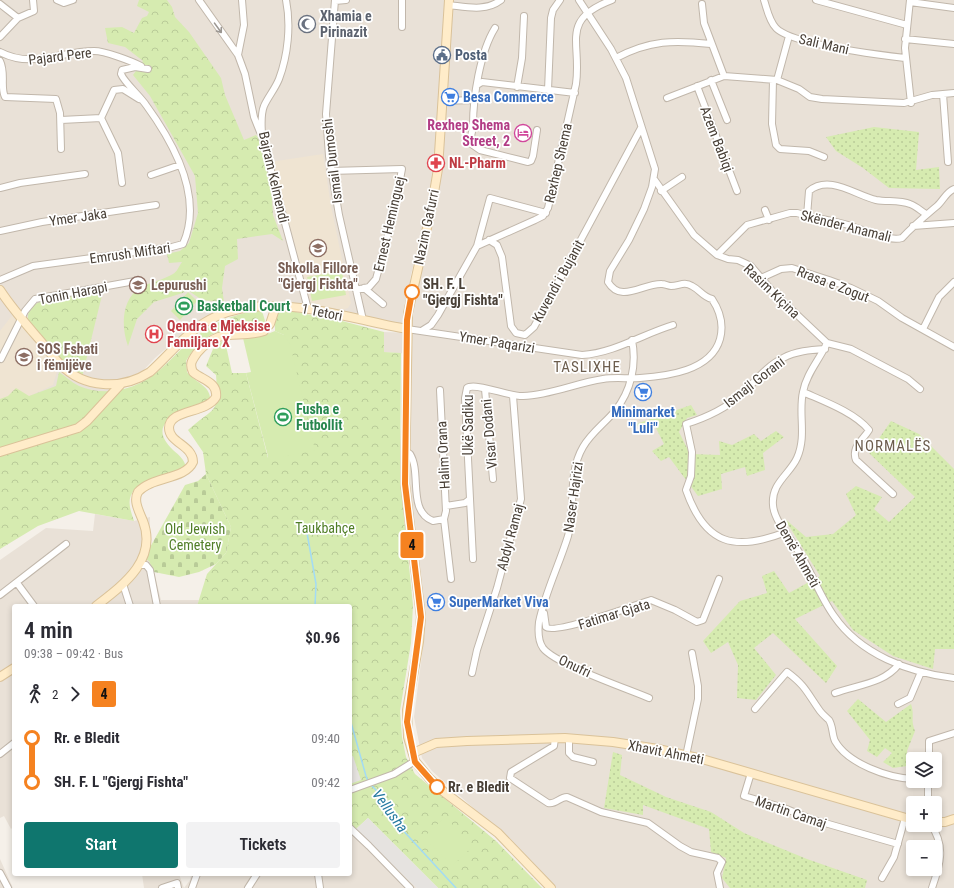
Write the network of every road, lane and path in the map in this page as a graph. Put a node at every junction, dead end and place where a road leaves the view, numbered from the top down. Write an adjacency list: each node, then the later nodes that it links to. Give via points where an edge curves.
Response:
1 (33, 0): 24 (street, via 34,11)
2 (57, 0): 3 (street, via 64,3)
3 (73, 0)
4 (199, 0): 34 (street, one-way to 34)
5 (242, 0): 34 (street, via 244,25)
6 (286, 0): 59 (street, Bajram Kelmendi, via 288,38 280,77 263,111)
7 (346, 0): 15 (street)
8 (402, 0): 26 (street)
9 (501, 0): 17 (street, via 484,8)
10 (560, 0): 45 (street, via 551,18)
11 (579, 0): 22 (street, Rasim Kiçina)
12 (612, 0): 18 (street)
13 (764, 0): 28 (street, Sali Mani, via 776,29)
14 (816, 0): 25 (street)
15 (335, 1): 64 (street, Ismail Dumoshi, via 326,114)
16 (910, 1): 21 (street); 25 (street)
17 (448, 3): 50 (street, Nazim Gafurri)
18 (596, 3): 22 (street, Rexhep Shema)
19 (0, 4): 24 (street)
20 (702, 4): 31 (street, via 704,23)
21 (954, 8)
22 (589, 13): 35 (street, Rasim Kiçina); 46 (street, Rexhep Shema, via 580,21 576,32 578,72)
23 (524, 16): 43 (street, via 522,58)
24 (18, 18): 29 (street)
25 (907, 25): 30 (street)
26 (402, 27)
27 (495, 28): 42 (street, via 489,40)
28 (789, 36): 36 (street, Sali Mani, via 847,50); 41 (street)
29 (0, 37)
30 (905, 39): 32 (street); 36 (street)
31 (711, 44): 35 (street, via 656,42); 39 (street)
32 (954, 44)
33 (0, 52): 38 (street, Pajard Pere, via 25,60 95,51)
34 (238, 55): 59 (street, via 245,74 254,118)
35 (616, 58): 57 (street, Rasim Kiçina, via 632,96)
36 (905, 58): 52 (street)
37 (0, 61): 55 (street, via 4,71 5,98 53,98 57,103)
38 (145, 68): 53 (street, Emrush Miftari, via 122,70 121,74)
39 (724, 76): 40 (street); 41 (street)
40 (711, 80): 44 (street); 56 (street)
41 (775, 80): 52 (street, via 799,89 810,97 822,99); 61 (street, via 772,124 776,145 780,149 809,151)
42 (477, 85): 43 (street, via 482,82); 51 (street)
43 (517, 86): 45 (street)
44 (697, 86): 49 (street); 73 (street, Azem Babiqi)
45 (548, 90): 46 (street)
46 (575, 93): 76 (street, Rexhep Shema, via 558,174)
47 (954, 93): 48 (street)
48 (942, 94): 52 (street); 62 (street)
49 (667, 98)
50 (442, 100): 51 (street); 99 (street, Nazim Gafurri, via 435,189 412,292)
51 (474, 100): 58 (street, via 470,143 475,148 524,162 531,161)
52 (911, 102)
53 (145, 104): 54 (street, via 128,91 114,90); 63 (street, Emrush Miftari)
54 (101, 118): 55 (street); 69 (street, via 118,153)
55 (61, 120): 60 (street)
56 (727, 120)
57 (641, 128): 68 (street, Rasim Kiçina, via 653,160); 83 (street, Kuvendi i Bujanit, via 534,326 524,335 516,333 510,326 502,257 497,246)
58 (537, 130)
59 (262, 137): 95 (street, Bajram Kelmendi)
60 (61, 149)
61 (824, 157)
62 (948, 162)
63 (180, 165): 66 (street); 87 (street, Emrush Miftari, via 187,194 189,219 183,244 33,266)
64 (330, 171): 90 (street, Ernest Heminguej, via 402,169 379,270 374,283); 92 (street, Ismail Dumoshi)
65 (85, 174): 70 (street)
66 (151, 175)
67 (682, 177): 72 (street)
68 (654, 179): 72 (street, Rasim Kiçina); 106 (street, Ukë Sadiku, via 638,223 610,271 608,282 614,290 625,293 662,284 691,285 705,297 712,299 720,315 722,333 716,349 697,365 663,376)
69 (122, 183)
70 (0, 188)
71 (954, 189): 77 (street, Skënder Anamali)
72 (661, 191): 85 (street, Rasim Kiçina, via 694,235)
73 (737, 191)
74 (156, 205): 82 (street, Ymer Jaka)
75 (766, 210): 79 (street)
76 (546, 212): 83 (street, Rexhep Shema, via 535,220); 84 (street, via 490,198)
77 (926, 214): 78 (street, via 910,204 876,200 835,185 818,186 809,191); 81 (street, Skënder Anamali)
78 (807, 216): 79 (street, Skënder Anamali, via 790,213); 81 (street, Skënder Anamali, via 847,224 893,239 902,238)
79 (769, 220): 85 (street, Skënder Anamali, via 747,225)
80 (954, 223): 81 (street, Skënder Anamali)
81 (913, 226)
82 (0, 231)
83 (489, 240): 84 (street, Rexhep Shema)
84 (477, 246): 101 (street, via 438,314)
85 (717, 255): 86 (street, Rasim Kiçina, via 750,266)
86 (761, 278): 100 (street, Rrasa e Zogut, via 781,269 792,268 862,293); 103 (street, Rasim Kiçina)
87 (0, 280)
88 (136, 281): 96 (street, Tonin Harapi, via 34,299)
89 (954, 282): 100 (street, via 939,297)
90 (364, 288): 92 (street, Ernest Heminguej); 93 (street)
91 (0, 290): 96 (street, 1 Tetori)
92 (356, 290): 97 (street, Ismail Dumoshi)
93 (383, 304)
94 (276, 306): 95 (street, 1 Tetori); 107 (street, 1 Tetori, via 261,306 217,316 193,332 150,372 132,382); 123 (street, via 270,324 264,331 224,334 192,358 190,363 193,372 212,384 216,397 208,406 175,416 169,424 171,436 186,446 190,452 193,459 191,466 185,472 151,482 141,488 136,496 147,537)
95 (308, 309): 97 (street, 1 Tetori)
96 (22, 319): 105 (street); 107 (street, 1 Tetori, via 68,372 93,383)
97 (363, 320): 99 (street, 1 Tetori)
98 (674, 325): 102 (street, Ymer Paqarizi)
99 (407, 329): 101 (street, Ymer Paqarizi); 114 (street, Nazim Gafurri)
100 (923, 329): 104 (street, Rrasa e Zogut)
101 (424, 330): 102 (street, Ymer Paqarizi, via 582,355 593,354)
102 (632, 340): 106 (street)
103 (826, 346): 109 (street, via 851,349 908,379); 111 (street, Demë Ahmeti, via 809,375); 120 (street, Ismajl Gorani, via 800,352 776,362 728,404 686,424 692,452 691,476 686,490 697,515 710,531 724,541 742,543 763,540)
104 (954, 347)
105 (1, 359)
106 (632, 378): 112 (street, Ukë Sadiku, via 604,379 543,394); 133 (street, Naser Hajrizi, via 616,410 588,440 578,457 568,535)
107 (121, 384): 113 (street, via 78,428)
108 (485, 389): 112 (street, Ukë Sadiku); 115 (street, Visar Dodani); 117 (street, Ukë Sadiku, via 470,386 465,393)
109 (920, 389)
110 (440, 390): 118 (street, Halim Orana)
111 (803, 392): 116 (street, via 865,425 869,430 859,441 855,452 856,460); 120 (street, Demë Ahmeti, via 802,435 798,456 777,484 773,499 777,519)
112 (513, 396): 138 (street, Abdyl Ramaj, via 521,499 497,588 476,650)
113 (0, 452)
114 (407, 452): 119 (street, Halim Orana, via 414,461 422,513 433,521); 150 (street, Nazim Gafurri, via 407,500 421,617 407,716)
115 (493, 479)
116 (893, 494)
117 (469, 500): 118 (street); 122 (street, Ukë Sadiku)
118 (446, 506): 119 (street, Halim Orana)
119 (444, 519): 124 (street, Halim Orana)
120 (786, 532): 135 (street, Demë Ahmeti, via 824,601 842,626 854,639)
121 (66, 544): 126 (street)
122 (473, 559)
123 (140, 564): 127 (street); 132 (street, via 146,565 150,570)
124 (451, 579)
125 (719, 579): 133 (street, Fatimar Gjata, via 703,620 697,622 651,600 571,627 548,629 544,624)
126 (17, 583): 128 (street); 129 (street)
127 (122, 584): 130 (street); 131 (street)
128 (0, 595)
129 (33, 604)
130 (98, 604)
131 (129, 604)
132 (157, 604)
133 (545, 605): 142 (street, Onufri, via 539,622 538,636 548,653 575,668)
134 (692, 653): 152 (street, via 698,699)
135 (898, 664): 137 (street, Demë Ahmeti); 141 (street, via 895,669 872,682)
136 (12, 669): 139 (street)
137 (921, 672): 140 (street, Demë Ahmeti); 143 (street, via 910,698)
138 (472, 674)
139 (0, 677)
140 (954, 678)
141 (835, 693)
142 (649, 698)
143 (898, 704)
144 (755, 709): 156 (street, via 787,672 806,688 829,721 835,741 851,756 881,773)
145 (954, 733): 149 (street, via 929,741)
146 (555, 738): 147 (street, Xhavit Ahmeti); 150 (street, Xhavit Ahmeti, via 436,743); 178 (street, via 554,746 511,772 510,778 548,804 567,797 601,812 643,821 691,852 718,858 722,862 717,873)
147 (569, 738): 152 (street, Xhavit Ahmeti, via 626,744); 154 (street, via 569,753 573,757)
148 (12, 745): 151 (street)
149 (929, 752)
150 (412, 753): 153 (street, Nazim Gafurri)
151 (0, 754)
152 (686, 756): 155 (street, Xhavit Ahmeti)
153 (415, 762): 157 (street, via 394,774); 177 (street, via 435,785 498,833)
154 (593, 762)
155 (750, 773): 158 (street, Xhavit Ahmeti); 164 (street, Martin Camaj, via 744,796 811,819)
156 (906, 779)
157 (352, 789)
158 (906, 818)
159 (954, 819): 160 (street)
160 (942, 822)
161 (906, 826): 164 (street)
162 (352, 830): 170 (street)
163 (935, 832): 179 (street, via 941,849)
164 (898, 844): 169 (street)
165 (0, 873): 171 (street)
166 (196, 876): 174 (street)
167 (256, 876): 175 (street)
168 (318, 876): 176 (street)
169 (882, 878)
170 (406, 887)
171 (8, 888)
172 (162, 888): 173 (street, via 177,882)
173 (178, 888)
174 (192, 888)
175 (248, 888)
176 (320, 888)
177 (551, 888)
178 (720, 888)
179 (932, 888)

